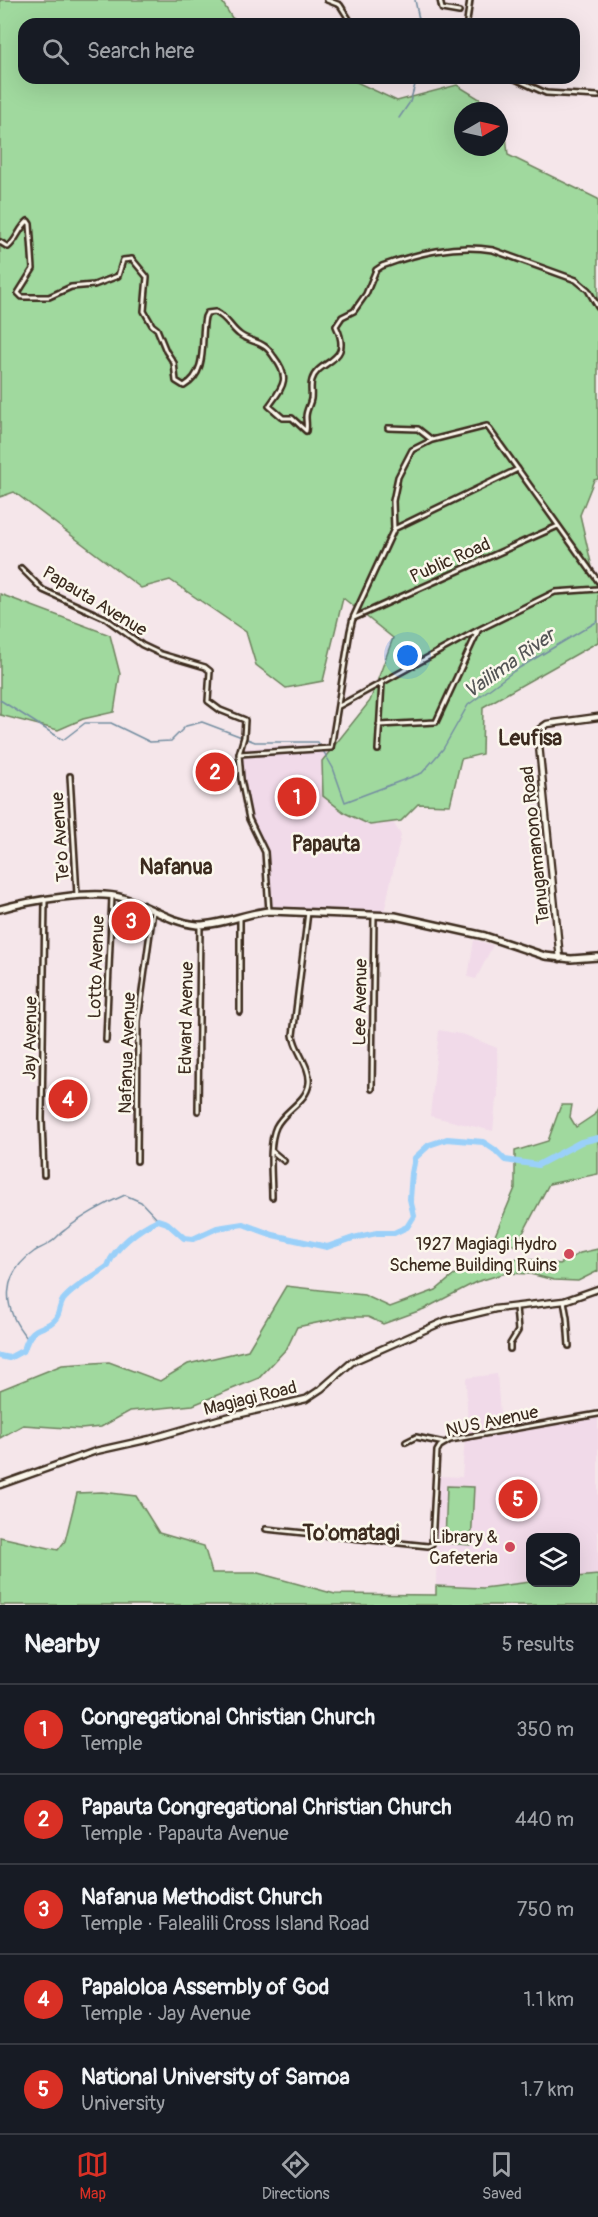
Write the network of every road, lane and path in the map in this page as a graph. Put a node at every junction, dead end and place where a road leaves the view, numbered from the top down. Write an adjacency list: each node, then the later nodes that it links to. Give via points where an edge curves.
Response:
1 (327, 0): 5 (street, via 340,5)
2 (440, 0): 4 (street, via 442,9)
3 (470, 0): 6 (street)
4 (459, 12)
5 (348, 18)
6 (467, 18)
7 (526, 84): 8 (street, via 546,93)
8 (598, 96)
9 (0, 242): 10 (street, via 8,247 28,221 33,269 18,294 22,297 49,297 71,287 113,279 118,276 123,260 132,259 147,277 144,311 174,363 176,381 184,386 190,383 202,358 205,317 215,312 227,318 237,333 266,347 278,362 284,374 283,386 269,406 306,431 315,373 332,360 341,344 336,326 342,317 354,311 382,266 436,250 493,250 576,280)
10 (598, 307)
11 (388, 428): 12 (street, via 418,429)
12 (432, 440): 13 (street, via 487,426); 15 (street, via 412,450 398,477 393,501)
13 (518, 469): 14 (street); 15 (street)
14 (558, 526): 17 (street); 19 (street, Public Road)
15 (394, 529): 19 (street)
16 (21, 568): 26 (street, Papauta Avenue, via 44,590 105,618 142,645 210,671 208,700 220,710 245,720)
17 (598, 581)
18 (598, 589): 20 (street, via 555,592)
19 (353, 618): 22 (street)
20 (478, 630): 21 (street); 24 (street, via 436,722)
21 (382, 682): 22 (street); 24 (street)
22 (339, 706): 26 (street, via 331,748)
23 (598, 717): 39 (street, Tanugamanono Road, via 547,724 540,729 537,740)
24 (379, 725): 25 (street)
25 (378, 750)
26 (239, 753): 33 (street, Papauta Avenue, via 249,819 266,852)
27 (70, 777): 28 (street, Te'o Avenue)
28 (78, 896): 29 (main road); 30 (main road)
29 (112, 896): 32 (main road); 41 (street, Lotto Avenue)
30 (45, 900): 31 (main road); 47 (street, Jay Avenue)
31 (0, 909)
32 (153, 911): 37 (main road); 45 (street, Nafanua Avenue, via 138,1022)
33 (269, 911): 34 (main road); 36 (main road)
34 (308, 912): 35 (main road); 44 (street, via 293,1035 294,1046 308,1072 309,1087 276,1127)
35 (374, 915): 39 (main road, via 437,925); 42 (street, Lee Avenue)
36 (240, 916): 37 (main road); 40 (street)
37 (200, 925): 43 (street, Edward Avenue)
38 (598, 957): 39 (main road)
39 (560, 959)
40 (240, 1012)
41 (106, 1040)
42 (372, 1089)
43 (198, 1111)
44 (272, 1151): 46 (street); 48 (street)
45 (137, 1161)
46 (284, 1161)
47 (44, 1175)
48 (272, 1197)
49 (598, 1289): 50 (street, Magiagi Road)
50 (564, 1301): 51 (street, Magiagi Road); 52 (street)
51 (516, 1307): 53 (street, via 518,1331); 57 (street, Magiagi Road, via 445,1321 360,1357 306,1399 96,1451)
52 (568, 1346)
53 (510, 1349)
54 (598, 1414): 56 (street, NUS Avenue)
55 (406, 1442): 56 (street, via 416,1437)
56 (444, 1443): 58 (street, NUS Avenue, via 437,1451 432,1544 428,1546)
57 (0, 1485)
58 (266, 1529)

